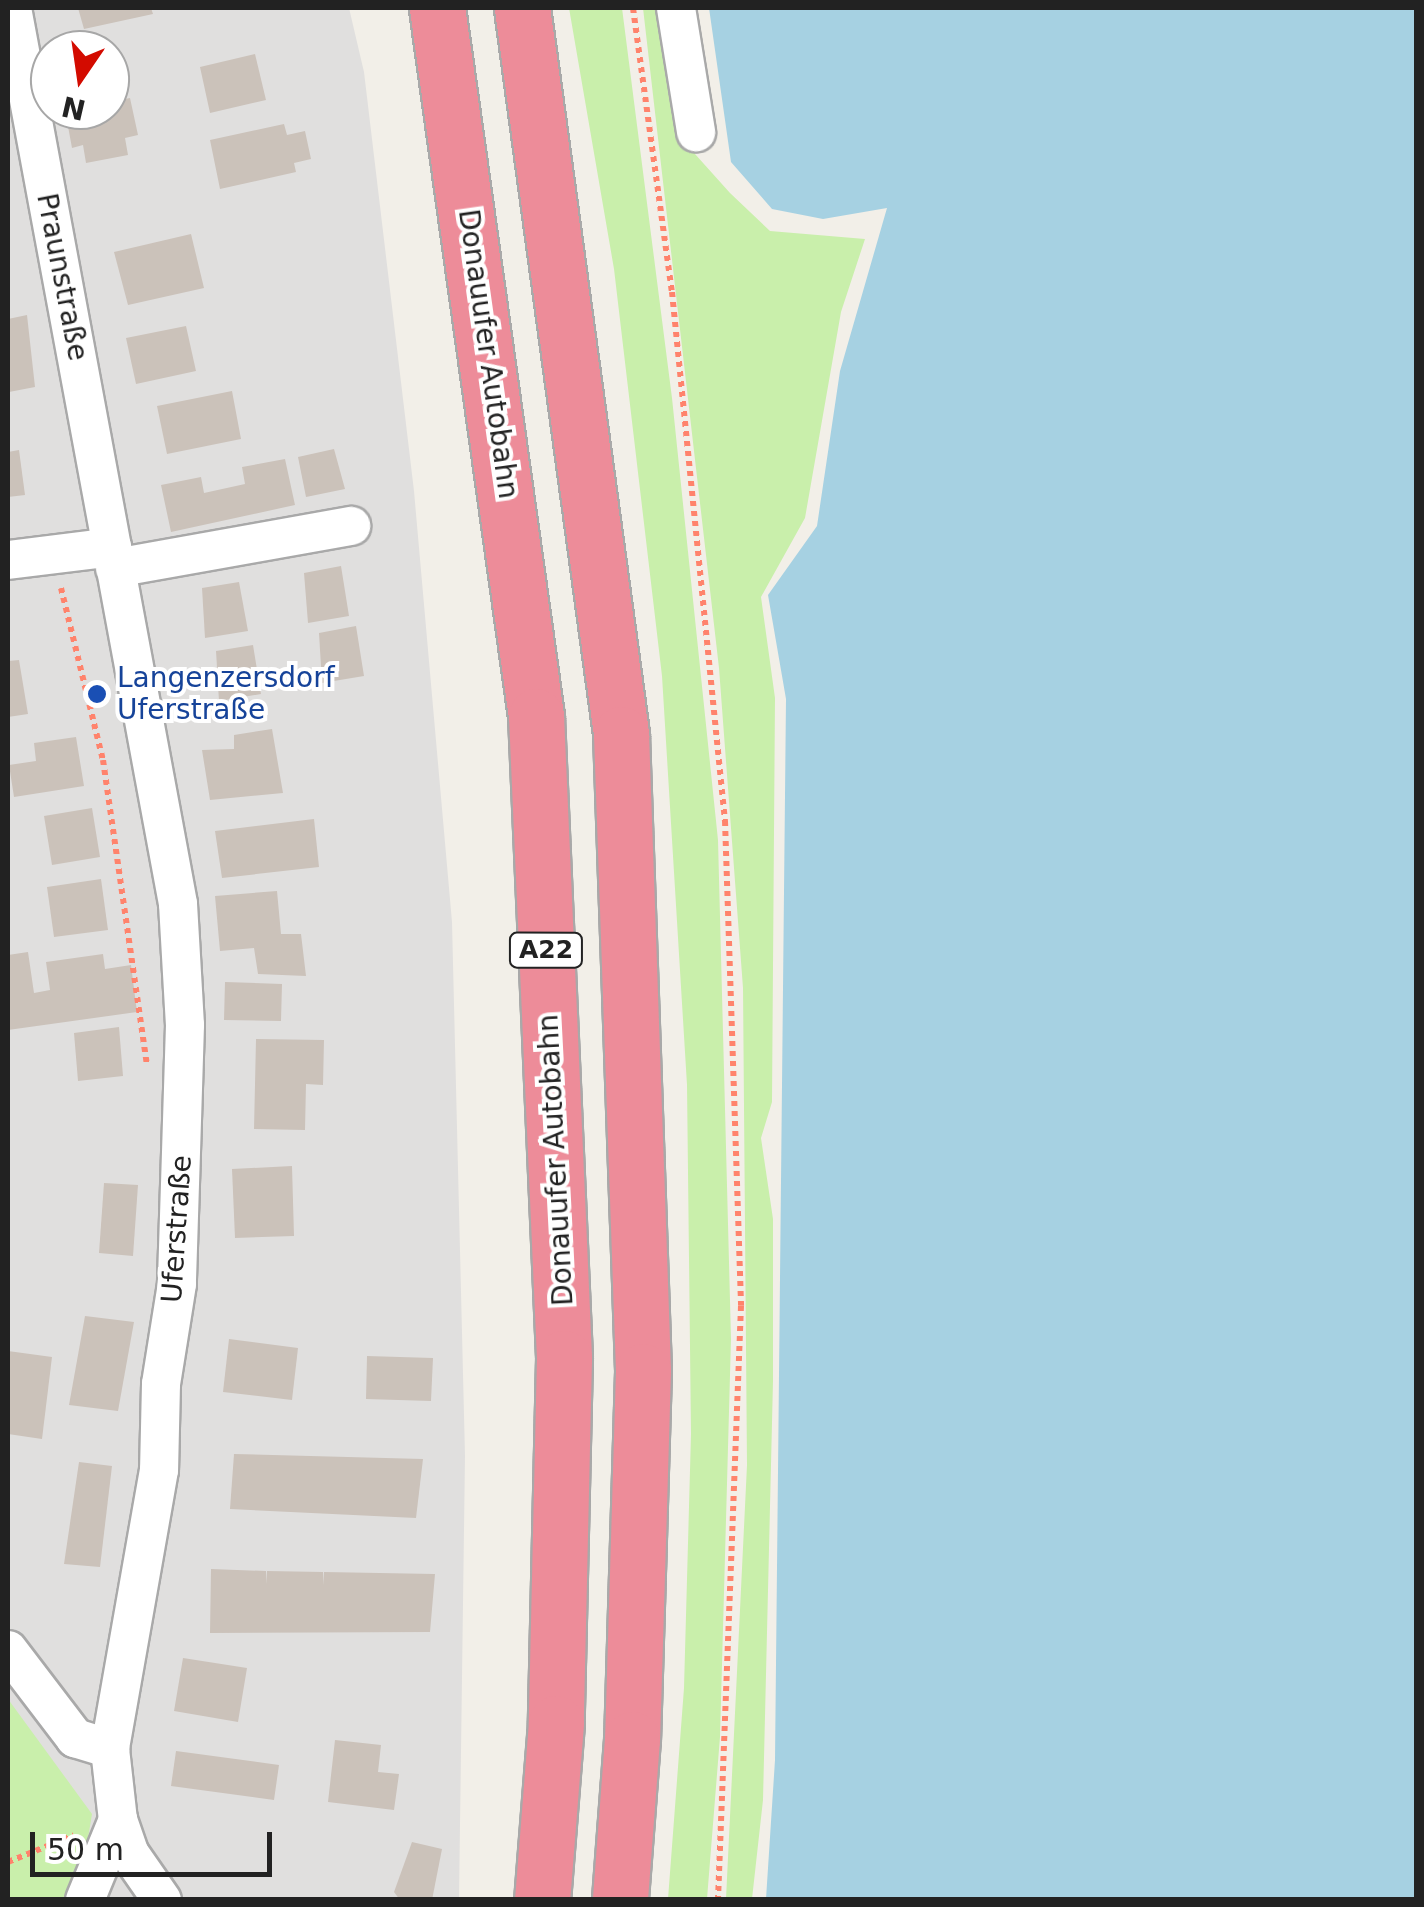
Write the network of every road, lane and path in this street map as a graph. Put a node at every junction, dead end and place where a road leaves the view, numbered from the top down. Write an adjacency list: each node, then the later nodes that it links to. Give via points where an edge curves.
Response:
1 (12, 8): 8 (street, Praunstraße)
2 (437, 8): 18 (highway, Donauufer Autobahn / A22, via 536,716 564,1358 556,1723)
3 (522, 8): 19 (highway, via 621,734 643,1371)
4 (633, 8): 20 (path, via 672,292 725,822 741,1306)
5 (676, 8): 6 (street)
6 (696, 132)
7 (350, 526): 8 (street)
8 (113, 558): 9 (street); 11 (street, Uferstraße, via 178,904)
9 (8, 560)
10 (61, 588): 11 (path, via 103,760 148,1068)
11 (184, 1067): 13 (street, Uferstraße, via 180,1233 161,1384 162,1448)
12 (8, 1650): 13 (street, via 75,1738)
13 (110, 1749): 14 (street, Uferstraße)
14 (118, 1820): 15 (path); 16 (street); 17 (street, Uferstraße, via 130,1854)
15 (8, 1862)
16 (85, 1900)
17 (162, 1900)
18 (542, 1900)
19 (620, 1900)
20 (718, 1900)

